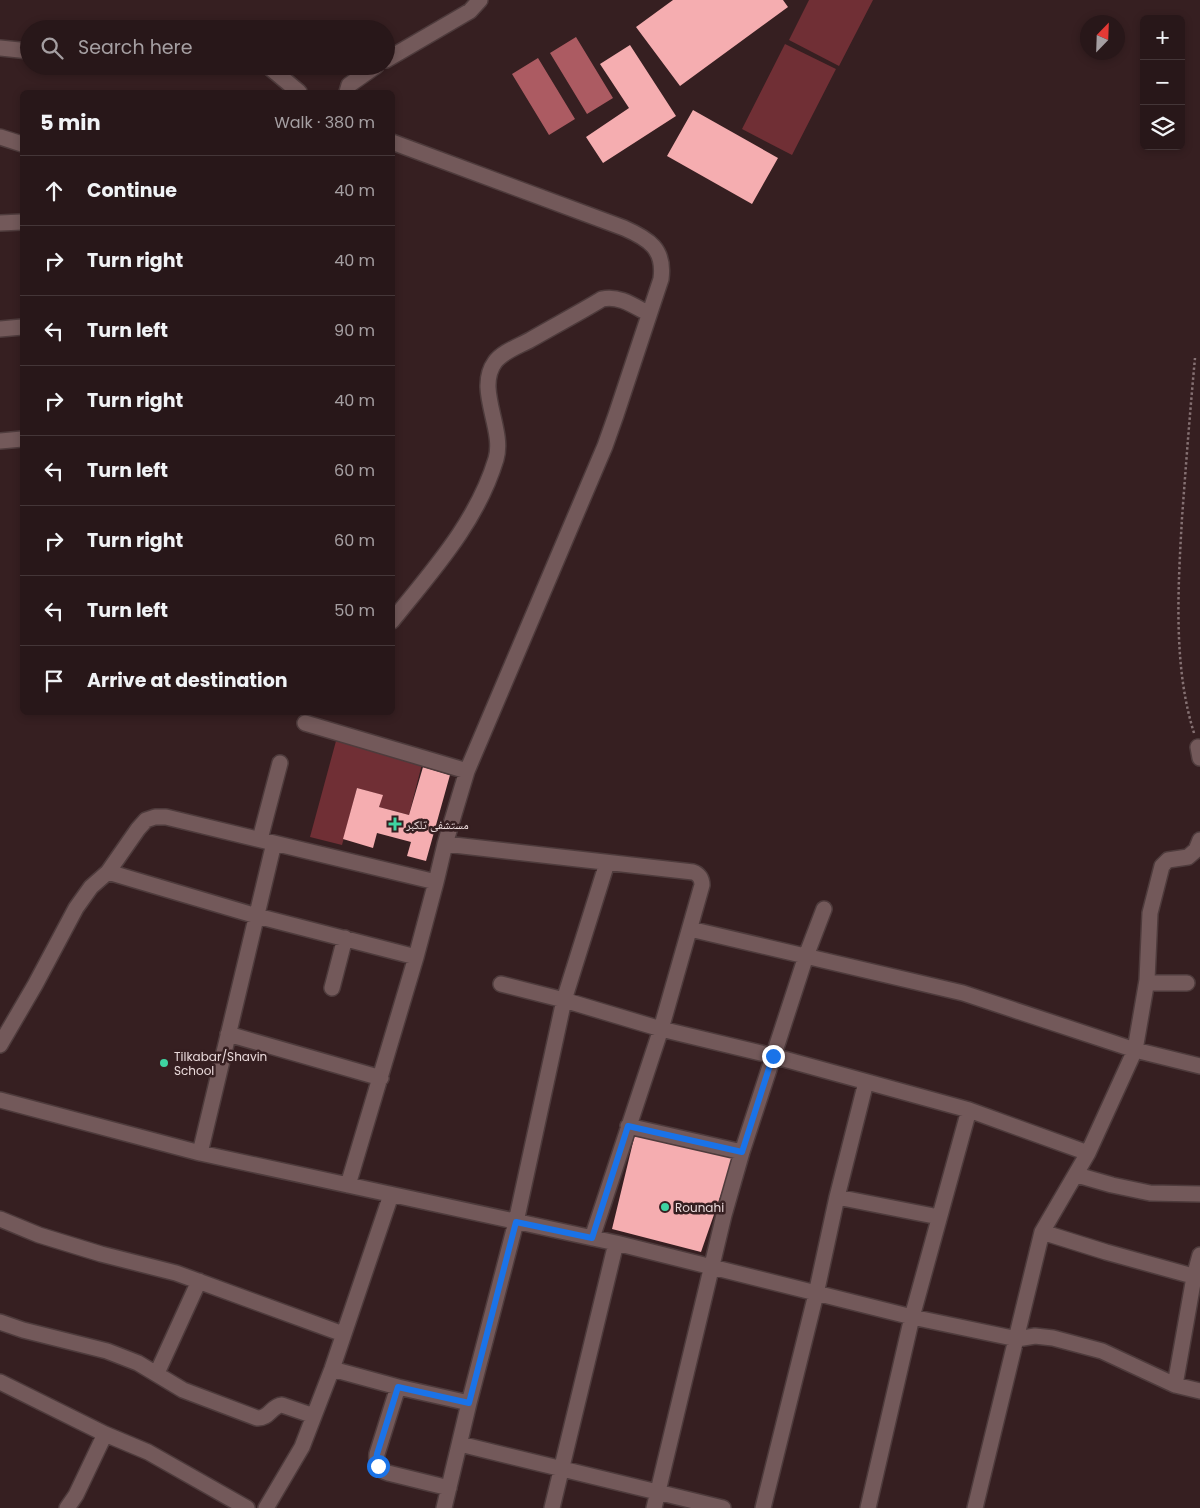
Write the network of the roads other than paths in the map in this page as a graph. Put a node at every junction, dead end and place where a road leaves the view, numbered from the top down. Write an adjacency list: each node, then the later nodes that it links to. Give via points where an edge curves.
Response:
1 (480, 0): 4 (street, via 470,11)
2 (0, 48): 3 (street)
3 (20, 50)
4 (395, 55)
5 (279, 75): 7 (street)
6 (363, 75): 8 (street, via 349,85)
7 (297, 90)
8 (348, 90)
9 (0, 137): 10 (street)
10 (20, 143)
11 (395, 143): 14 (street, via 643,236 655,247 662,262 662,279)
12 (20, 222): 13 (street)
13 (0, 223)
14 (649, 314): 19 (street, via 618,299 602,299 497,360 492,366 487,390 498,449 496,458 468,523); 22 (street, via 605,446)
15 (20, 327): 16 (street)
16 (0, 329)
17 (20, 439): 18 (street)
18 (0, 441)
19 (395, 617)
20 (305, 723): 22 (street)
21 (280, 763): 24 (street)
22 (467, 771): 25 (street)
23 (1200, 840): 35 (street, via 1188,858 1168,860 1162,866 1150,913)
24 (267, 841): 27 (street, via 155,817 146,820 138,829); 28 (street); 30 (street)
25 (445, 844): 26 (street); 28 (street)
26 (607, 863): 31 (street, via 697,874 702,885); 39 (street)
27 (108, 872): 30 (street); 42 (street, via 76,908)
28 (436, 882): 34 (street)
29 (824, 909): 33 (street)
30 (257, 916): 32 (street); 41 (street)
31 (690, 929): 33 (street); 40 (street)
32 (345, 938): 34 (street); 38 (street)
33 (806, 956): 43 (street, via 964,993); 44 (street)
34 (416, 957): 46 (street)
35 (1147, 983): 36 (street); 43 (street)
36 (1187, 983)
37 (501, 984): 39 (street)
38 (332, 988)
39 (564, 1000): 40 (street); 61 (street)
40 (661, 1029): 44 (street); 50 (street)
41 (228, 1034): 46 (street); 52 (street)
42 (0, 1045)
43 (1135, 1050): 45 (street); 53 (street)
44 (773, 1056): 47 (street); 51 (street)
45 (1200, 1066)
46 (381, 1078): 55 (street)
47 (866, 1082): 49 (street); 58 (street)
48 (0, 1100): 52 (street)
49 (969, 1110): 53 (street); 59 (street)
50 (628, 1126): 51 (street); 63 (street)
51 (742, 1152): 66 (street)
52 (200, 1153): 55 (street)
53 (1088, 1153): 54 (street)
54 (1077, 1175): 56 (street, via 1150,1193); 62 (street)
55 (348, 1185): 57 (street)
56 (1200, 1194)
57 (391, 1196): 61 (street); 72 (street)
58 (837, 1197): 59 (street); 69 (street)
59 (939, 1217): 70 (street)
60 (0, 1219): 68 (street, via 101,1254)
61 (516, 1222): 63 (street); 80 (street)
62 (1042, 1232): 67 (street); 73 (street)
63 (592, 1238): 64 (street)
64 (616, 1244): 66 (street); 84 (street)
65 (1200, 1255): 67 (street)
66 (710, 1267): 69 (street); 86 (street)
67 (1197, 1277): 77 (street)
68 (199, 1281): 72 (street); 75 (street)
69 (816, 1294): 70 (street); 94 (street)
70 (912, 1317): 73 (street); 95 (street)
71 (0, 1322): 75 (street, via 107,1351)
72 (343, 1334): 74 (street)
73 (1017, 1338): 77 (street, via 1053,1338 1102,1351); 96 (street)
74 (332, 1369): 78 (street); 81 (street)
75 (157, 1374): 81 (street, via 183,1390 257,1418 263,1418 282,1405)
76 (0, 1382): 82 (street)
77 (1175, 1385): 79 (street)
78 (398, 1387): 80 (street); 85 (street, via 377,1454 378,1466 388,1473)
79 (1200, 1391)
80 (469, 1403): 83 (street)
81 (314, 1416): 89 (street, via 302,1447)
82 (105, 1434): 87 (street); 88 (street, via 148,1452)
83 (460, 1444): 84 (street); 85 (street)
84 (563, 1468): 86 (street); 91 (street)
85 (449, 1488): 90 (street)
86 (658, 1492): 92 (street); 93 (street)
87 (68, 1508)
88 (247, 1508)
89 (266, 1508)
90 (444, 1508)
91 (552, 1508)
92 (654, 1508)
93 (723, 1508)
94 (763, 1508)
95 (868, 1508)
96 (975, 1508)

